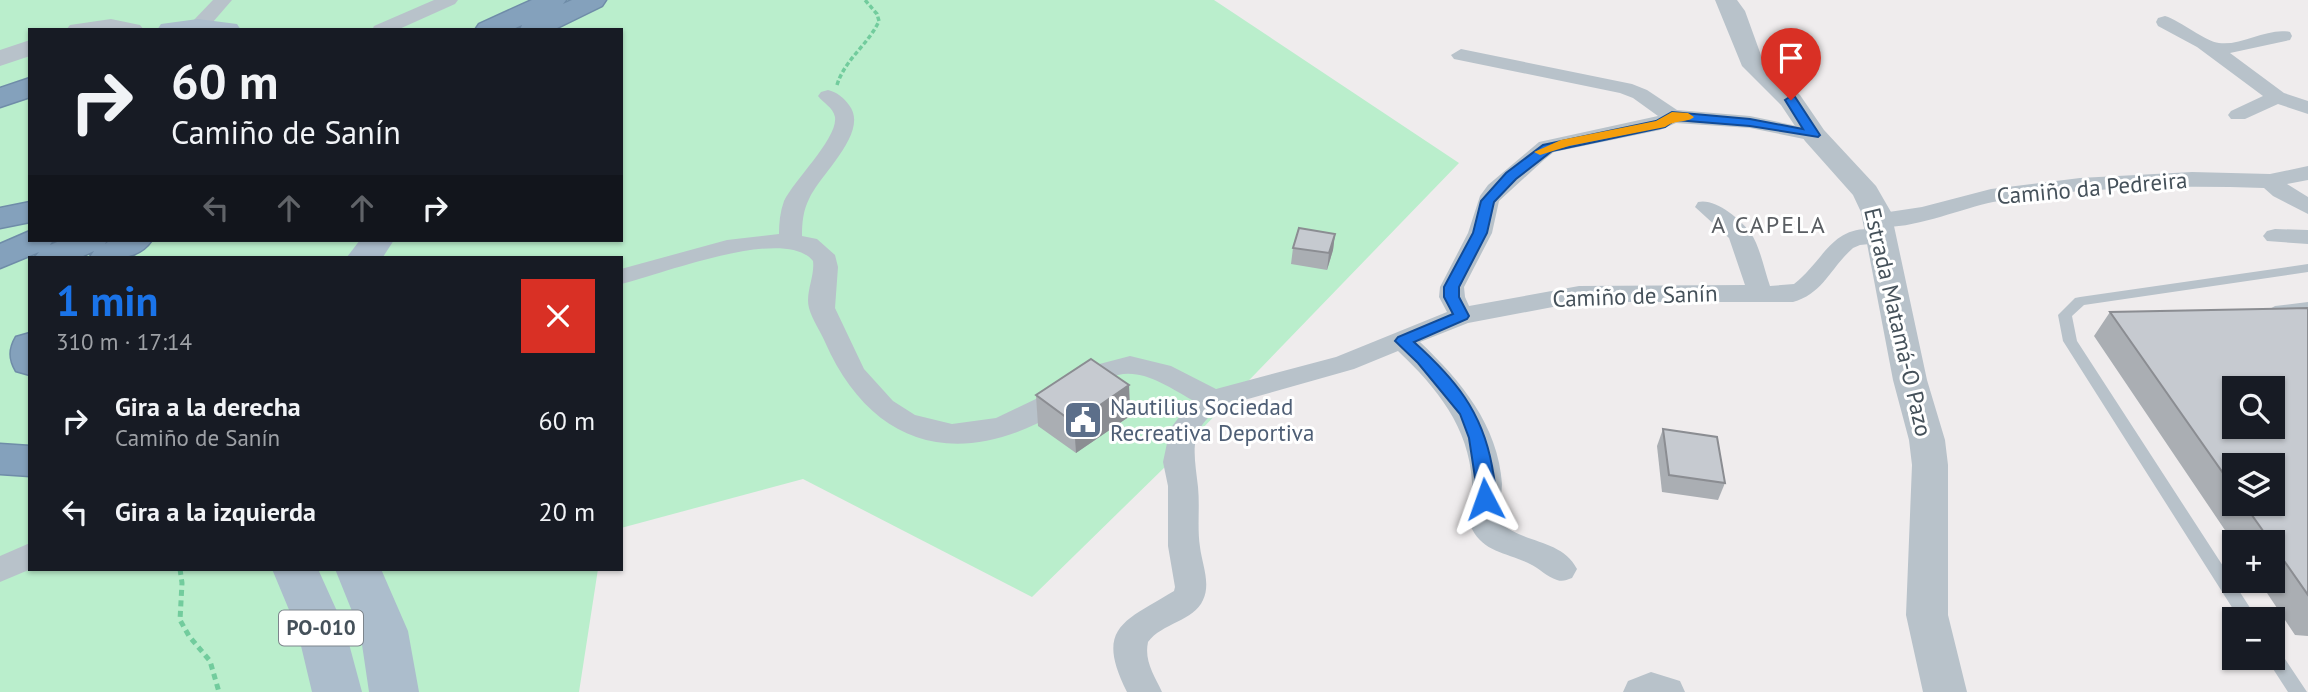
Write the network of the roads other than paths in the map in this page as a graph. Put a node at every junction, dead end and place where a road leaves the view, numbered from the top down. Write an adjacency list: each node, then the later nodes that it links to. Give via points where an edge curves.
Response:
1 (223, 0): 10 (street)
2 (449, 0): 11 (street)
3 (553, 0): 12 (highway)
4 (593, 0): 13 (highway)
5 (621, 0): 14 (highway)
6 (1726, 0): 29 (street, Estrada Matamá-O Pazo, via 1751,61 1791,100)
7 (2165, 22): 17 (street)
8 (94, 28): 9 (street)
9 (122, 28)
10 (185, 28)
11 (386, 28)
12 (493, 28)
13 (535, 28)
14 (564, 28)
15 (2283, 36): 17 (street)
16 (28, 48): 19 (street)
17 (2213, 50): 22 (street)
18 (1461, 55): 27 (street, via 1632,90)
19 (0, 59)
20 (28, 88): 23 (highway)
21 (828, 96): 39 (street, via 839,105 845,127 796,201)
22 (2277, 97): 25 (street); 28 (street)
23 (0, 98)
24 (28, 106): 26 (highway)
25 (2308, 108)
26 (0, 116)
27 (1672, 116): 29 (street, via 1750,122); 53 (street, via 1660,124 1548,148 1511,176 1488,201 1480,233 1456,275 1452,297)
28 (2238, 116)
29 (1814, 135): 36 (street, Estrada Matamá-O Pazo, via 1866,192)
30 (2308, 173): 31 (street, Camiño da Pedreira)
31 (2270, 181): 33 (street); 36 (street, Camiño da Pedreira, via 2192,179 2080,185 1991,196)
32 (1706, 207): 50 (street, via 1740,235)
33 (2308, 207)
34 (28, 212): 35 (highway)
35 (0, 218)
36 (1879, 228): 50 (street, Camiño de Sanín, via 1845,244 1803,291); 70 (street, Estrada Matamá-O Pazo, via 1927,440 1927,615)
37 (2275, 236): 38 (street)
38 (2308, 237)
39 (790, 239): 48 (street, via 749,243); 55 (street, via 809,244 826,262 822,307 862,386 892,415 920,429 950,434 996,431 1110,367 1133,365 1151,370)
40 (32, 242): 45 (highway)
41 (86, 242): 43 (highway)
42 (132, 242): 44 (highway)
43 (55, 256)
44 (110, 256)
45 (0, 257)
46 (2308, 268): 63 (lane, via 2080,301 2065,315 2070,341)
47 (28, 269): 49 (highway)
48 (623, 276)
49 (0, 283)
50 (1760, 294): 53 (street, Camiño de Sanín, via 1578,294)
51 (2308, 306): 52 (lane)
52 (2257, 313)
53 (1461, 316): 54 (street, Camiño de Sanín)
54 (1403, 341): 55 (street, Camiño de Sanín, via 1345,363); 59 (street, via 1424,359 1467,412 1478,438 1487,484 1483,522 1502,540 1543,556)
55 (1213, 399): 67 (street, Camiño de Sanín, via 1184,429 1178,462 1191,587 1188,598 1150,619 1130,640 1127,653)
56 (0, 459): 57 (highway)
57 (28, 461)
58 (28, 556): 60 (street)
59 (1561, 569)
60 (0, 570)
61 (296, 571): 65 (main road, PO-010, via 316,610)
62 (359, 571): 66 (main road, PO-010, via 384,631)
63 (2242, 607)
64 (2283, 670): 71 (lane)
65 (337, 692)
66 (394, 692)
67 (1145, 692)
68 (1640, 692): 69 (street, via 1651,687)
69 (1668, 692)
70 (1945, 692)
71 (2298, 692)

